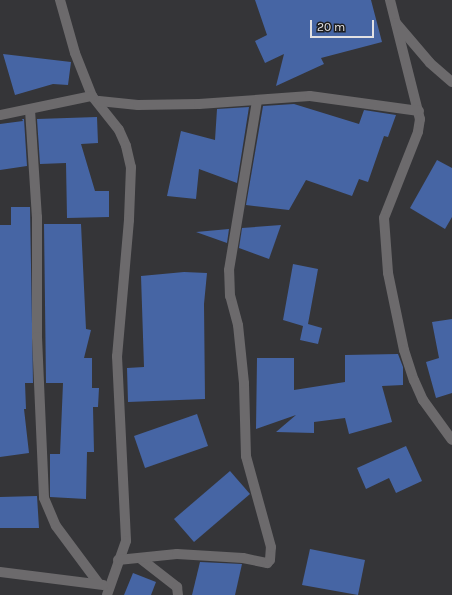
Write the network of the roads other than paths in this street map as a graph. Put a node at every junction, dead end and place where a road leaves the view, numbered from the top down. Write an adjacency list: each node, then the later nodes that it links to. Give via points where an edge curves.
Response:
1 (60, 0): 5 (street, via 75,54)
2 (390, 0): 3 (street)
3 (395, 22): 4 (street, via 430,63); 8 (street)
4 (452, 82)
5 (95, 98): 6 (street, via 138,105); 7 (street); 12 (street, via 119,130 131,167 117,356 127,522 126,541)
6 (258, 101): 8 (street, via 326,97); 11 (street, via 229,270 230,296 238,325 244,383 246,456 271,547 270,560 267,563 243,558 176,554)
7 (30, 110): 9 (street); 14 (street, via 37,217 37,337 44,498 56,526)
8 (419, 111): 10 (street, via 418,132 384,218 384,237 388,273 404,350 414,380 423,400)
9 (0, 115)
10 (452, 440)
11 (141, 559): 12 (street); 15 (street, via 177,587)
12 (118, 560): 14 (street)
13 (0, 572): 14 (street)
14 (105, 588)
15 (178, 595)

